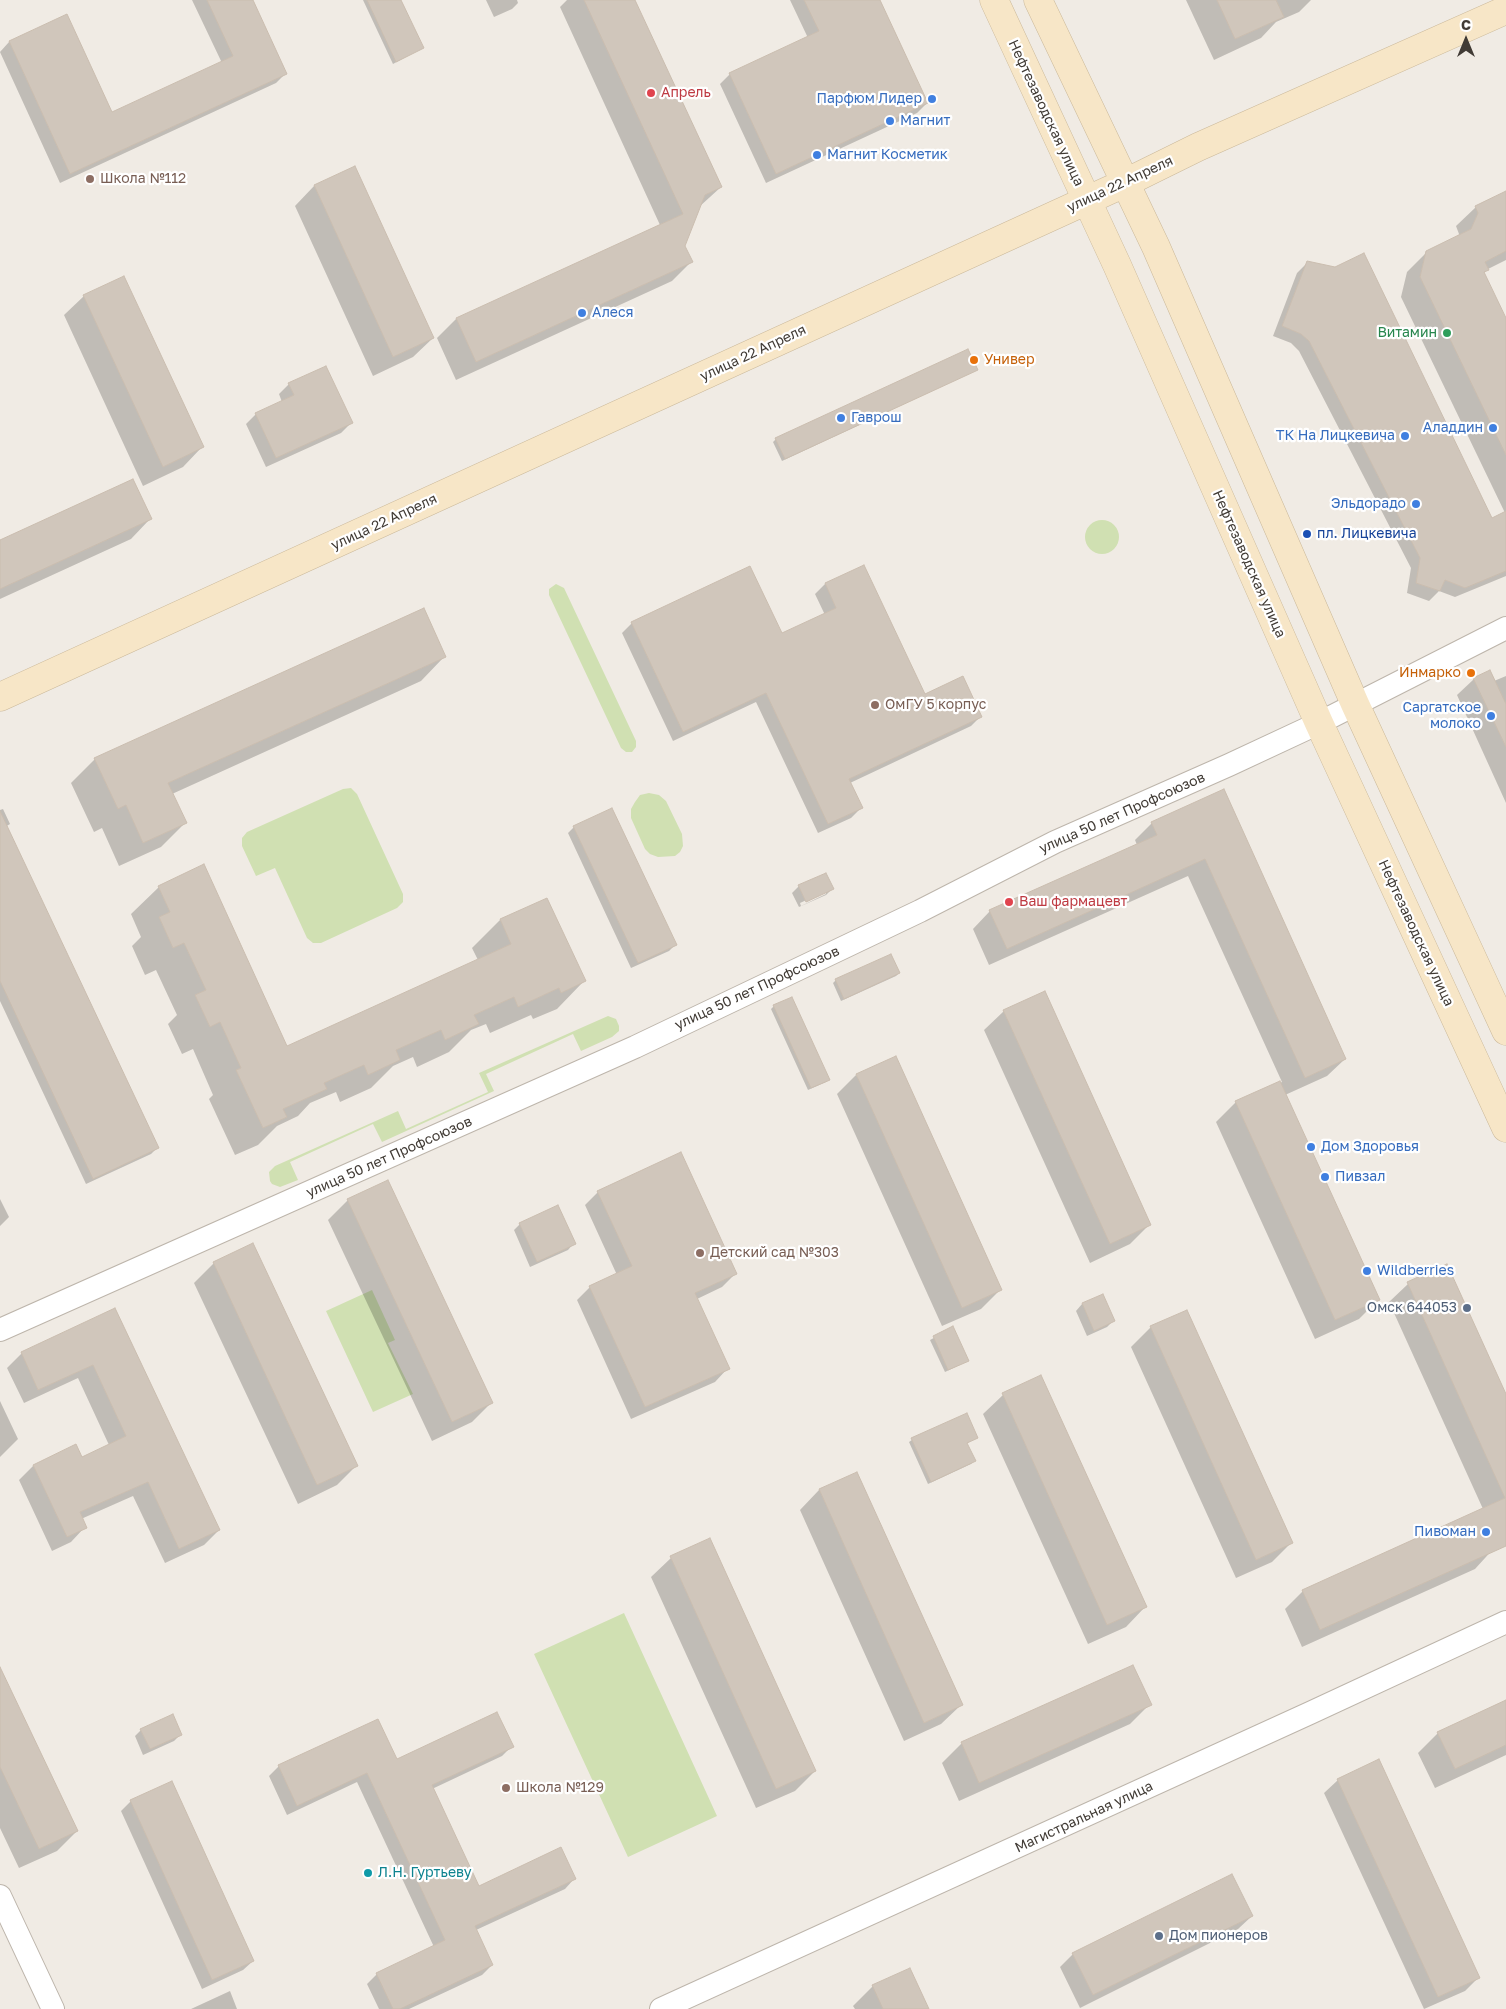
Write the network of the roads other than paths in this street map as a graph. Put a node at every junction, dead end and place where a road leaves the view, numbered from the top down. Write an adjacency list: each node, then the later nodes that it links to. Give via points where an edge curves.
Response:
1 (994, 0): 6 (main road, Нефтезаводская улица)
2 (1038, 0): 4 (main road)
3 (1506, 10): 5 (main road, улица 22 Апреля)
4 (1106, 141): 5 (main road, via 1136,158); 7 (main road)
5 (1170, 160): 7 (main road, улица 22 Апреля); 10 (main road, via 1151,197 1147,211)
6 (1070, 165): 8 (main road, Нефтезаводская улица); 9 (main road, via 1071,178 1065,192)
7 (1125, 183): 8 (main road, улица 22 Апреля); 10 (main road)
8 (1086, 200): 9 (main road, улица 22 Апреля); 11 (main road, Нефтезаводская улица)
9 (1037, 223): 11 (main road, via 1074,222 1100,232); 13 (main road, улица 22 Апреля)
10 (1148, 230): 14 (main road)
11 (1109, 246): 15 (main road, Нефтезаводская улица)
12 (1506, 628): 14 (street, улица 50 лет Профсоюзов)
13 (0, 698)
14 (1355, 704): 15 (street, улица 50 лет Профсоюзов); 16 (main road)
15 (1319, 723): 17 (main road, Нефтезаводская улица); 18 (street, улица 50 лет Профсоюзов, via 1055,842 920,911 635,1046)
16 (1506, 1031)
17 (1506, 1128)
18 (0, 1330)
19 (1506, 1622): 22 (street, Магистральная улица)
20 (0, 1896): 21 (street)
21 (53, 2009)
22 (661, 2009)

